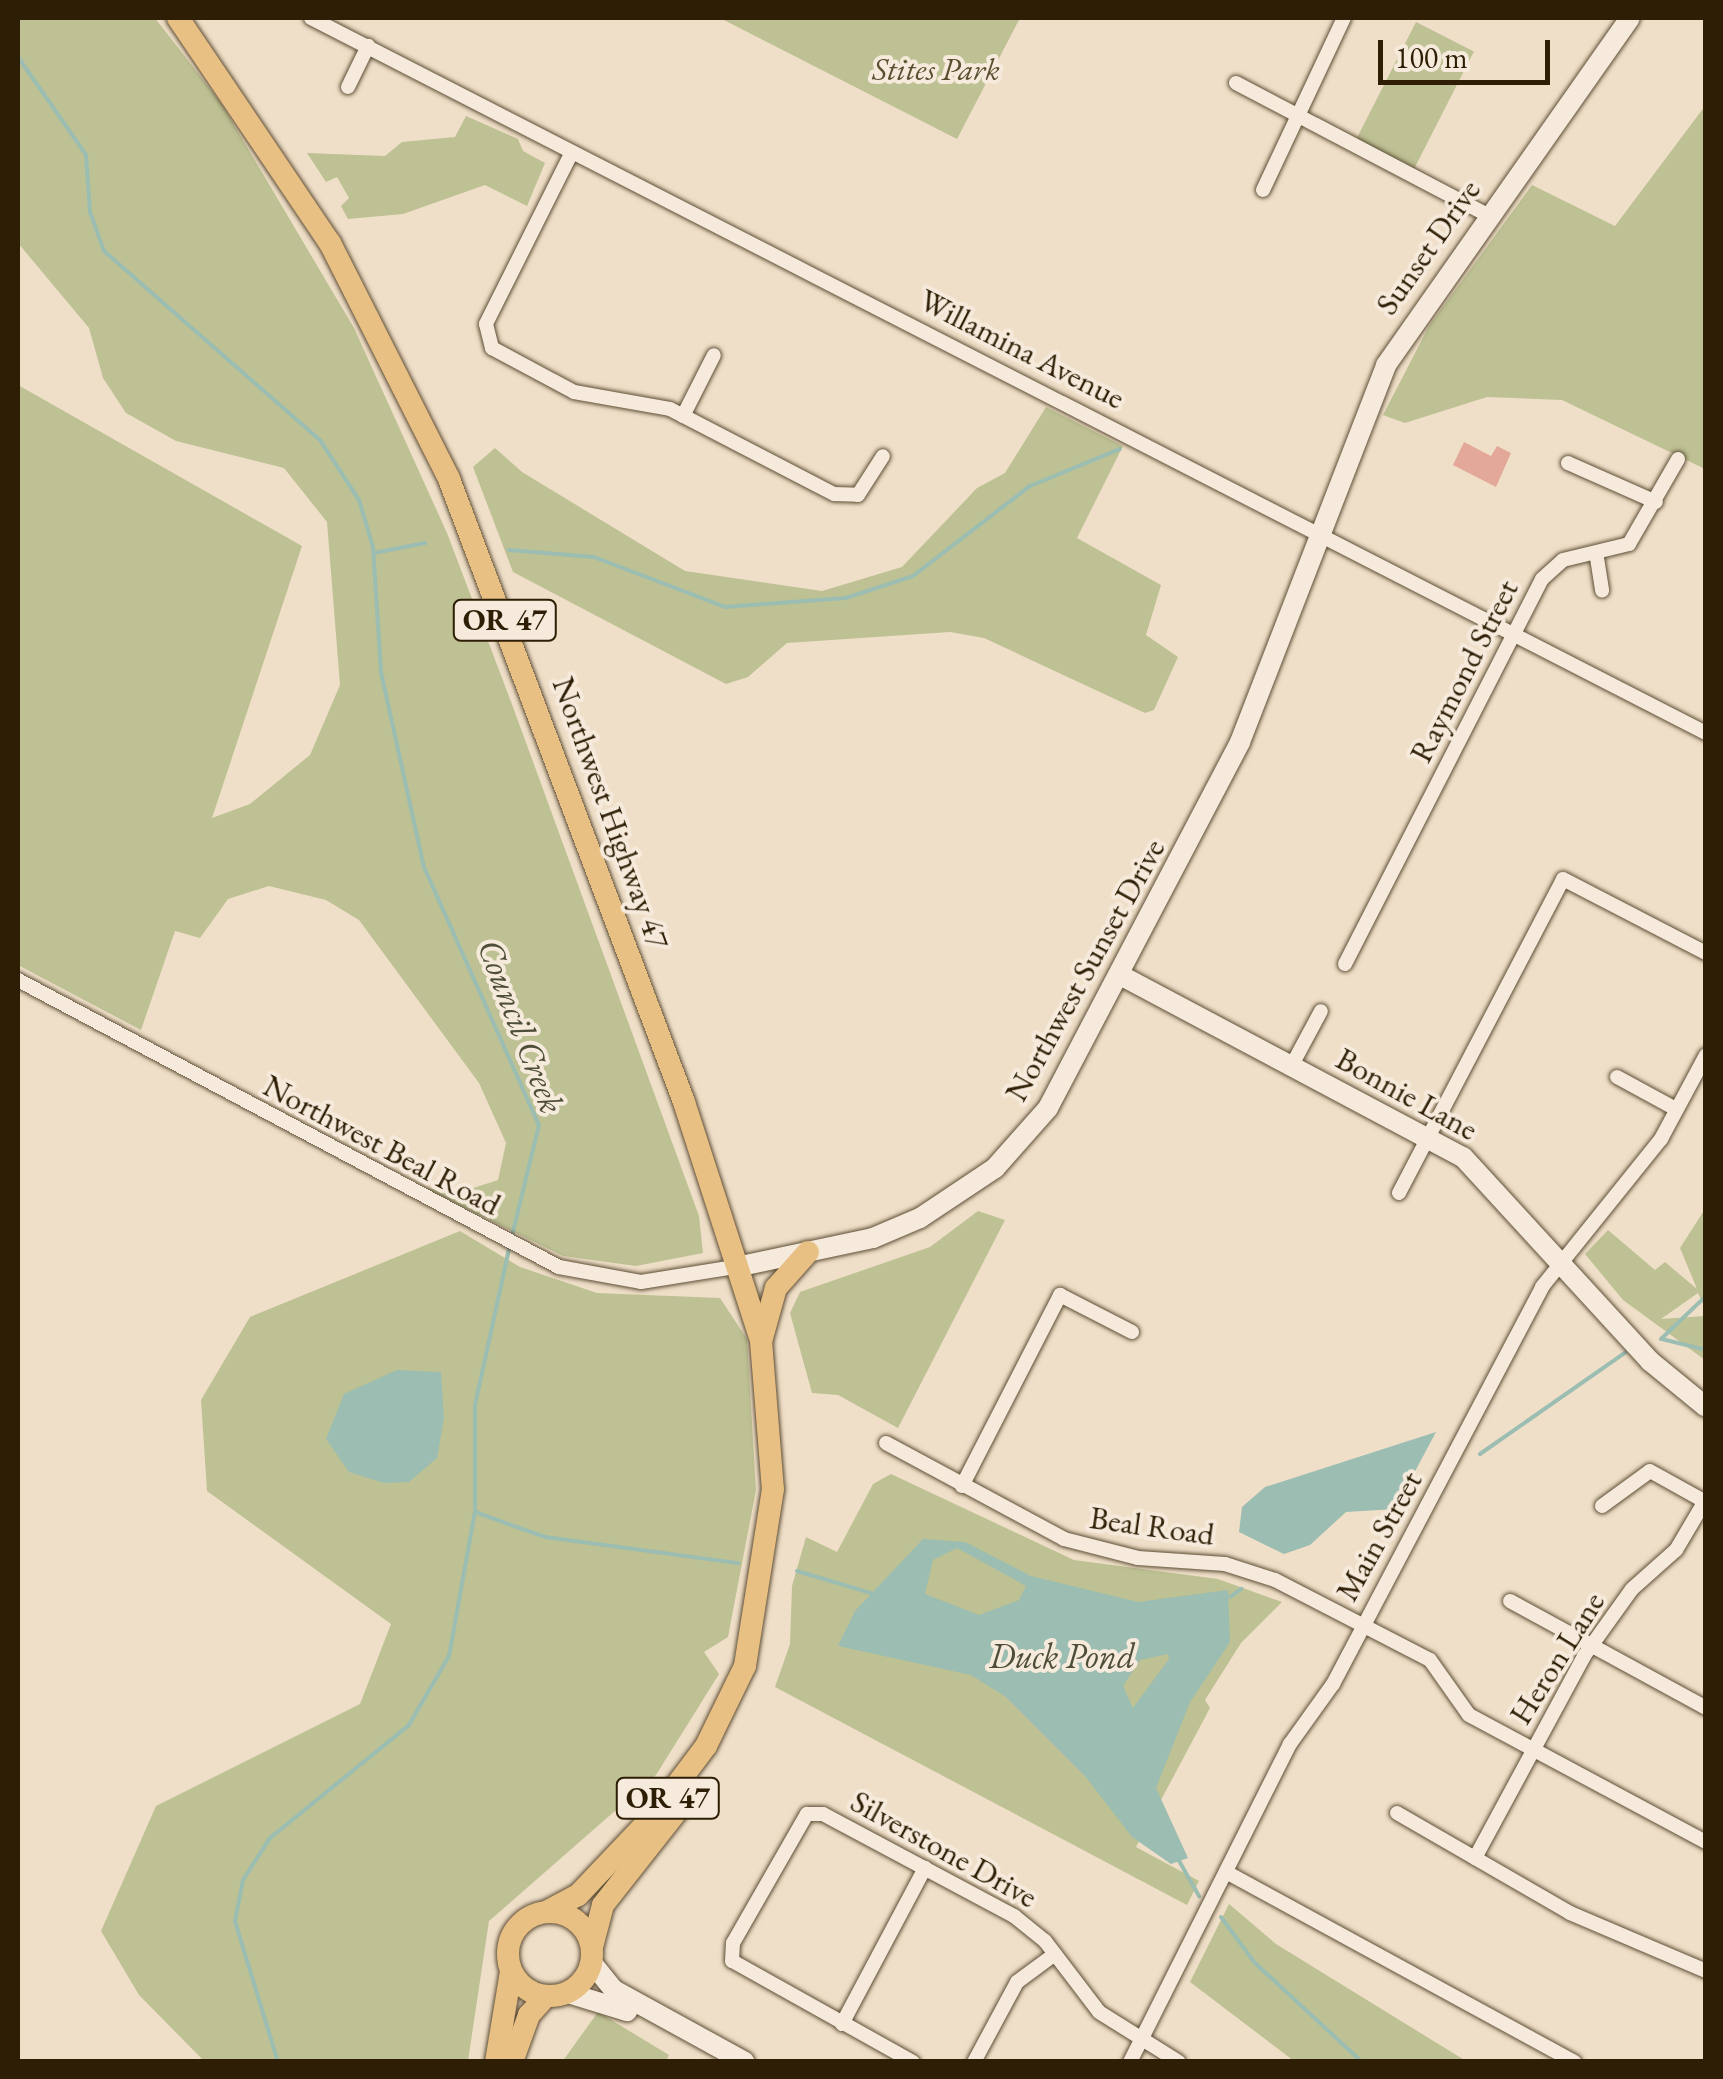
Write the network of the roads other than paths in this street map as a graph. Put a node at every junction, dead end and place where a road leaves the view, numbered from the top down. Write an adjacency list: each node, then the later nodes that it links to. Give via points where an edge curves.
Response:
1 (178, 18): 36 (main road, Northwest Highway 47 / OR 47, via 330,242 443,465)
2 (311, 18): 5 (street, Willamina Avenue)
3 (1344, 18): 8 (street)
4 (1630, 18): 11 (street, Sunset Drive)
5 (368, 46): 7 (street); 9 (street, Willamina Avenue)
6 (1236, 83): 8 (street)
7 (348, 88)
8 (1299, 116): 10 (street); 11 (street)
9 (571, 154): 13 (street, via 490,315 486,340 574,392); 18 (street, Willamina Avenue)
10 (1264, 190)
11 (1486, 215): 18 (street, Sunset Drive, via 1386,364)
12 (714, 355): 13 (street)
13 (682, 416): 14 (street, via 852,498)
14 (882, 456)
15 (1678, 459): 17 (street, Raymond Street)
16 (1568, 463): 17 (street)
17 (1656, 502): 19 (street, Raymond Street, via 1629,544)
18 (1318, 535): 21 (street, Willamina Avenue); 25 (street, Northwest Sunset Drive, via 1240,742)
19 (1597, 558): 20 (street); 21 (street, Raymond Street, via 1552,567)
20 (1602, 591)
21 (1514, 635): 22 (street, Willamina Avenue); 24 (street, Raymond Street)
22 (1706, 734)
23 (1706, 952): 32 (street, via 1563,879)
24 (1345, 964)
25 (1120, 975): 29 (street, Bonnie Lane); 34 (street, Northwest Sunset Drive, via 1057,1095 995,1168 909,1223)
26 (18, 980): 36 (street, Northwest Beal Road, via 529,1255 628,1281)
27 (1321, 1011): 29 (street)
28 (1706, 1055): 31 (street, Main Street)
29 (1292, 1065): 32 (street, Bonnie Lane)
30 (1617, 1077): 31 (street)
31 (1676, 1109): 35 (street, Main Street, via 1650,1155)
32 (1428, 1136): 33 (street); 35 (street, Bonnie Lane, via 1477,1170)
33 (1400, 1193)
34 (808, 1252): 36 (street, Northwest Sunset Drive); 38 (main road, via 776,1288)
35 (1562, 1258): 39 (street, Bonnie Lane, via 1650,1361); 45 (street, Main Street)
36 (742, 1266): 38 (main road, Northwest Highway 47 / OR 47)
37 (1132, 1332): 41 (street, via 1060,1295)
38 (761, 1342): 47 (main road, Northwest Highway 47 / OR 47, via 772,1515 761,1600)
39 (1706, 1406)
40 (886, 1443): 41 (street, Beal Road)
41 (962, 1486): 45 (street, Beal Road, via 1064,1539 1138,1558 1225,1564)
42 (1705, 1502): 43 (street, via 1650,1471); 46 (street, Heron Lane, via 1676,1550 1632,1588)
43 (1602, 1506)
44 (1510, 1600): 46 (street)
45 (1362, 1624): 49 (street, Beal Road, via 1430,1660 1462,1710); 54 (street, Main Street)
46 (1595, 1647): 48 (street); 49 (street, Heron Lane)
47 (735, 1694): 55 (main road, Northwest Highway 47 / OR 47, via 655,1814 578,1895); 57 (main road, Northwest Highway 47, via 722,1740 696,1787 604,1904)
48 (1706, 1708)
49 (1534, 1749): 51 (street, Beal Road); 52 (street, Heron Lane)
50 (1397, 1814): 52 (street)
51 (1706, 1842)
52 (1476, 1858): 59 (street, via 1570,1913)
53 (925, 1868): 56 (street, Silverstone Drive, via 1014,1916); 61 (street); 61 (street, Silverstone Drive, via 808,1814 760,1892 732,1959)
54 (1226, 1872): 62 (street, Main Street); 71 (street)
55 (546, 1912): 57 (main road, via 571,1917); 58 (main road, via 514,1932)
56 (1055, 1954): 62 (street, Silverstone Drive, via 1088,2002); 68 (street, via 1017,1982)
57 (592, 1955): 60 (main road); 66 (street, via 614,1990)
58 (511, 1971): 60 (main road, via 525,1989); 63 (main road)
59 (1706, 1972)
60 (557, 1995): 64 (main road, via 524,2024); 65 (street, via 610,2002)
61 (842, 2024): 67 (street)
62 (1142, 2039): 69 (street, Main Street); 70 (street, Silverstone Drive)
63 (496, 2062)
64 (512, 2062)
65 (720, 2062)
66 (745, 2062)
67 (913, 2062)
68 (974, 2062)
69 (1130, 2062)
70 (1179, 2062)
71 (1575, 2062)

